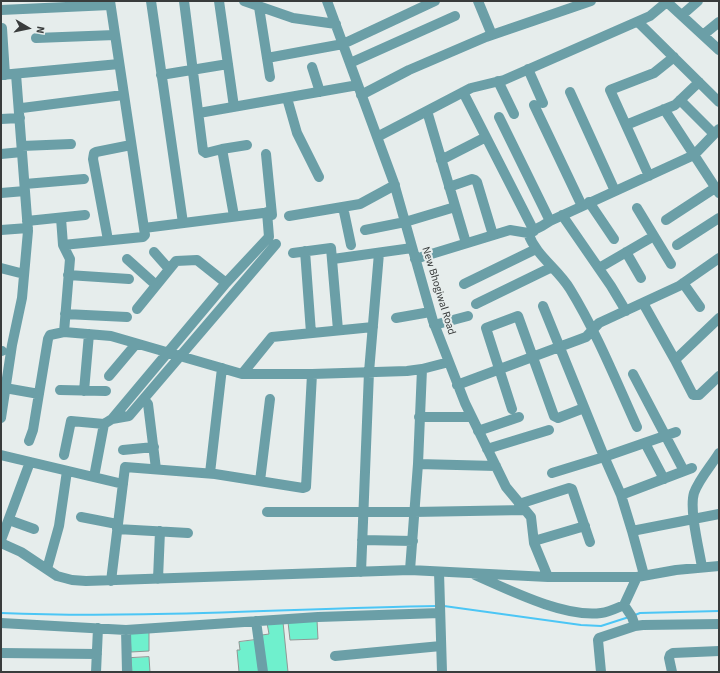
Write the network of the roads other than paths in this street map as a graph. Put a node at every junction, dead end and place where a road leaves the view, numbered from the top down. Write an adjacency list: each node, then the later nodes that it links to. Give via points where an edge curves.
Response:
1 (151, 1): 36 (street)
2 (184, 1): 33 (street)
3 (219, 1): 30 (street)
4 (244, 1): 12 (street)
5 (327, 1): 18 (street, New Bhogiwal Road)
6 (435, 1): 24 (street)
7 (478, 1): 21 (street)
8 (591, 1): 21 (street)
9 (698, 1): 14 (street)
10 (668, 2): 14 (street); 16 (street)
11 (110, 3): 13 (street); 20 (street)
12 (259, 7): 18 (street, via 293,18); 27 (street)
13 (1, 10)
14 (682, 15): 22 (street)
15 (455, 16): 28 (street)
16 (638, 22): 26 (street); 32 (street)
17 (719, 22): 22 (street)
18 (336, 24): 24 (street, New Bhogiwal Road)
19 (2, 28): 35 (street)
20 (115, 35): 23 (street); 29 (street)
21 (492, 35): 45 (street, via 409,70)
22 (703, 35): 25 (street)
23 (36, 38)
24 (343, 44): 27 (street); 28 (street, New Bhogiwal Road)
25 (719, 50)
26 (674, 57): 39 (street); 57 (street, via 654,73 610,90)
27 (267, 58): 37 (street)
28 (350, 63): 40 (street, New Bhogiwal Road)
29 (119, 64): 34 (street); 44 (street)
30 (228, 64): 33 (street); 49 (street)
31 (312, 67): 41 (street)
32 (528, 69): 38 (street); 79 (street, via 538,104)
33 (193, 70): 36 (street); 53 (street)
34 (16, 74): 35 (street); 52 (street)
35 (3, 75)
36 (161, 75): 93 (street)
37 (270, 76)
38 (498, 81): 42 (street); 54 (street)
39 (699, 82): 47 (street); 48 (street)
40 (358, 85): 41 (street); 45 (street, New Bhogiwal Road)
41 (320, 92): 46 (street)
42 (463, 92): 51 (street); 60 (street)
43 (570, 92): 77 (street)
44 (123, 95): 52 (street); 62 (street)
45 (362, 95): 59 (street, New Bhogiwal Road)
46 (287, 98): 49 (street); 70 (street, via 297,133)
47 (680, 100): 50 (street); 58 (street)
48 (719, 102)
49 (234, 107): 53 (street)
50 (664, 109): 57 (street); 68 (street)
51 (427, 111): 59 (street); 69 (street)
52 (21, 113): 56 (street); 64 (street)
53 (199, 113): 65 (street, via 204,152)
54 (514, 114)
55 (499, 117): 90 (street)
56 (1, 119)
57 (626, 125): 71 (street)
58 (717, 133): 68 (street)
59 (377, 137): 73 (street, New Bhogiwal Road)
60 (486, 137): 69 (street); 98 (street)
61 (71, 144): 64 (street)
62 (131, 145): 95 (street); 102 (street, via 94,153)
63 (247, 145): 65 (street)
64 (22, 149): 66 (street); 75 (street)
65 (222, 149): 86 (street)
66 (1, 154)
67 (266, 154): 83 (street)
68 (694, 155): 71 (street); 76 (street)
69 (441, 160): 74 (street)
70 (319, 176)
71 (649, 176): 77 (street)
72 (84, 180): 75 (street)
73 (395, 185): 80 (street, via 360,204); 92 (street, New Bhogiwal Road)
74 (449, 187): 81 (street); 99 (street, via 472,179 477,182)
75 (25, 188): 78 (street); 94 (street)
76 (717, 190): 91 (street)
77 (615, 191): 79 (street)
78 (1, 193)
79 (586, 204): 85 (street); 101 (street)
80 (343, 207): 87 (street); 106 (street)
81 (455, 207): 92 (street); 103 (street)
82 (637, 208): 100 (street)
83 (270, 213): 86 (street); 128 (street, via 268,237)
84 (85, 215): 88 (street)
85 (562, 215): 90 (street); 122 (street)
86 (234, 216): 93 (street)
87 (289, 216)
88 (61, 218): 94 (street); 105 (street)
89 (719, 218): 107 (street)
90 (550, 220): 98 (street)
91 (666, 220)
92 (405, 222): 97 (street); 108 (street, New Bhogiwal Road)
93 (183, 223): 95 (street)
94 (28, 224): 96 (street); 124 (street)
95 (144, 228): 102 (street, via 143,237)
96 (1, 230)
97 (365, 230)
98 (531, 232): 99 (street, via 510,230); 109 (street, via 532,244)
99 (493, 235): 103 (street)
100 (654, 236): 112 (street); 119 (street)
101 (614, 239)
102 (108, 240): 105 (street)
103 (466, 243): 118 (street)
104 (276, 244): 154 (street)
105 (63, 245): 125 (street, via 70,259)
106 (351, 245)
107 (677, 245)
108 (412, 248): 114 (street); 118 (street, New Bhogiwal Road)
109 (536, 249): 120 (street); 130 (street)
110 (305, 251): 113 (street); 117 (street, via 331,248); 149 (street)
111 (154, 252): 123 (street)
112 (626, 252): 122 (street); 126 (street)
113 (293, 253)
114 (379, 253): 117 (street); 145 (street)
115 (719, 258): 129 (street)
116 (127, 259): 131 (street)
117 (332, 259): 147 (street)
118 (415, 259): 138 (street, New Bhogiwal Road)
119 (671, 264)
120 (552, 267): 133 (street); 146 (street, via 569,288)
121 (1, 268): 124 (street)
122 (599, 268): 137 (street)
123 (169, 270): 128 (street, via 176,261 197,260); 131 (street)
124 (24, 274): 168 (street, via 22,298)
125 (68, 275): 127 (street); 139 (street)
126 (641, 278)
127 (129, 279)
128 (226, 283): 153 (street)
129 (683, 283): 132 (street); 135 (street)
130 (464, 284)
131 (156, 285): 136 (street)
132 (643, 303): 137 (street); 156 (street)
133 (476, 304)
134 (543, 306): 152 (street)
135 (700, 307)
136 (137, 309)
137 (626, 311): 146 (street, via 599,323)
138 (430, 312): 142 (street); 144 (street, New Bhogiwal Road)
139 (65, 314): 141 (street); 148 (street)
140 (468, 316): 144 (street)
141 (128, 317)
142 (396, 318)
143 (719, 318): 156 (street)
144 (434, 326): 157 (street, New Bhogiwal Road)
145 (373, 327): 147 (street); 161 (street)
146 (593, 329): 152 (street, via 586,337); 184 (street)
147 (338, 330): 149 (street)
148 (64, 332): 150 (street); 172 (street, via 50,335 48,339)
149 (312, 333): 162 (street, via 272,337)
150 (89, 334): 151 (street, via 111,336); 170 (street)
151 (136, 344): 153 (street); 165 (street)
152 (560, 346): 155 (street); 177 (street)
153 (167, 352): 154 (street); 175 (street)
154 (179, 356): 158 (street); 173 (street)
155 (532, 357): 160 (street); 160 (street, via 518,316 486,328); 177 (street, via 556,418)
156 (675, 360): 166 (street, via 693,395 699,395)
157 (449, 362): 159 (street); 167 (street, New Bhogiwal Road)
158 (222, 368): 162 (street); 203 (street)
159 (422, 369): 161 (street); 179 (street)
160 (500, 369): 167 (street); 178 (street)
161 (369, 372): 163 (street); 212 (street)
162 (242, 374): 163 (street)
163 (312, 374): 207 (street, via 307,485 303,488)
164 (633, 374): 188 (street)
165 (109, 376)
166 (719, 376)
167 (457, 385): 180 (street, New Bhogiwal Road)
168 (4, 386): 172 (street); 182 (street)
169 (60, 390): 170 (street)
170 (84, 391): 171 (street)
171 (106, 391)
172 (39, 394): 189 (street)
173 (144, 399): 176 (street); 191 (street, via 148,404)
174 (270, 399): 207 (street)
175 (127, 401): 176 (street); 183 (street)
176 (136, 408): 183 (street, via 129,416)
177 (584, 408): 197 (street)
178 (512, 409)
179 (419, 417): 180 (street); 199 (street)
180 (471, 417): 186 (street, New Bhogiwal Road)
181 (519, 417): 186 (street)
182 (1, 418)
183 (108, 422): 196 (street, via 70,421); 205 (street)
184 (637, 427)
185 (549, 430): 192 (street)
186 (478, 431): 192 (street, New Bhogiwal Road)
187 (676, 432): 188 (street)
188 (665, 436): 190 (street); 206 (street, via 688,470)
189 (29, 441)
190 (645, 443): 197 (street); 206 (street)
191 (154, 447): 193 (street); 201 (street)
192 (487, 449): 200 (street, New Bhogiwal Road)
193 (123, 450)
194 (719, 453): 216 (street, via 694,493)
195 (1, 455): 198 (street)
196 (64, 455)
197 (604, 457): 204 (street); 209 (street)
198 (30, 462): 202 (street); 217 (street)
199 (418, 464): 200 (street); 213 (street)
200 (496, 466): 210 (street, New Bhogiwal Road, via 506,487)
201 (156, 469): 203 (street); 208 (street, via 125,467)
202 (67, 471): 205 (street); 231 (street, via 59,526)
203 (210, 473): 207 (street)
204 (552, 473)
205 (94, 477): 208 (street)
206 (664, 479): 209 (street)
207 (260, 481)
208 (123, 484): 219 (street)
209 (621, 495): 222 (street)
210 (522, 507): 213 (street); 218 (street, via 569,488 572,489); 227 (street, New Bhogiwal Road, via 531,517)
211 (266, 512): 212 (street)
212 (364, 512): 213 (street); 224 (street)
213 (414, 512): 226 (street)
214 (719, 514): 216 (street)
215 (81, 517): 219 (street)
216 (694, 519): 222 (street); 230 (street)
217 (9, 520): 220 (street); 225 (street)
218 (585, 526): 227 (street); 228 (street)
219 (117, 527): 221 (street); 239 (street)
220 (34, 528)
221 (160, 531): 223 (street); 238 (street)
222 (632, 531): 236 (street)
223 (188, 533)
224 (362, 540): 226 (street); 233 (street)
225 (1, 541): 231 (street)
226 (412, 541): 232 (street)
227 (534, 541): 237 (street, New Bhogiwal Road)
228 (590, 542)
229 (719, 566): 230 (street)
230 (702, 567): 236 (street)
231 (47, 569): 239 (street, via 57,576 72,580)
232 (410, 570): 233 (street); 234 (street)
233 (361, 572): 238 (street)
234 (439, 572): 235 (street); 241 (street)
235 (472, 574): 237 (street); 240 (street, via 557,608 580,613 602,613)
236 (641, 576): 237 (street); 240 (street)
237 (548, 577)
238 (158, 579): 239 (street)
239 (110, 581)
240 (624, 605): 245 (street)
241 (440, 608): 242 (street); 248 (street)
242 (256, 621): 247 (street); 255 (street)
243 (1, 624): 246 (street)
244 (719, 624): 245 (street)
245 (635, 626): 257 (street, via 599,638)
246 (98, 628): 247 (street); 251 (street)
247 (126, 630): 254 (street)
248 (441, 646): 252 (street); 256 (street)
249 (719, 651): 258 (street, via 670,654)
250 (1, 652): 251 (street)
251 (97, 654): 253 (street)
252 (335, 656)
253 (96, 672)
254 (127, 672)
255 (263, 672)
256 (442, 672)
257 (602, 672)
258 (672, 672)

